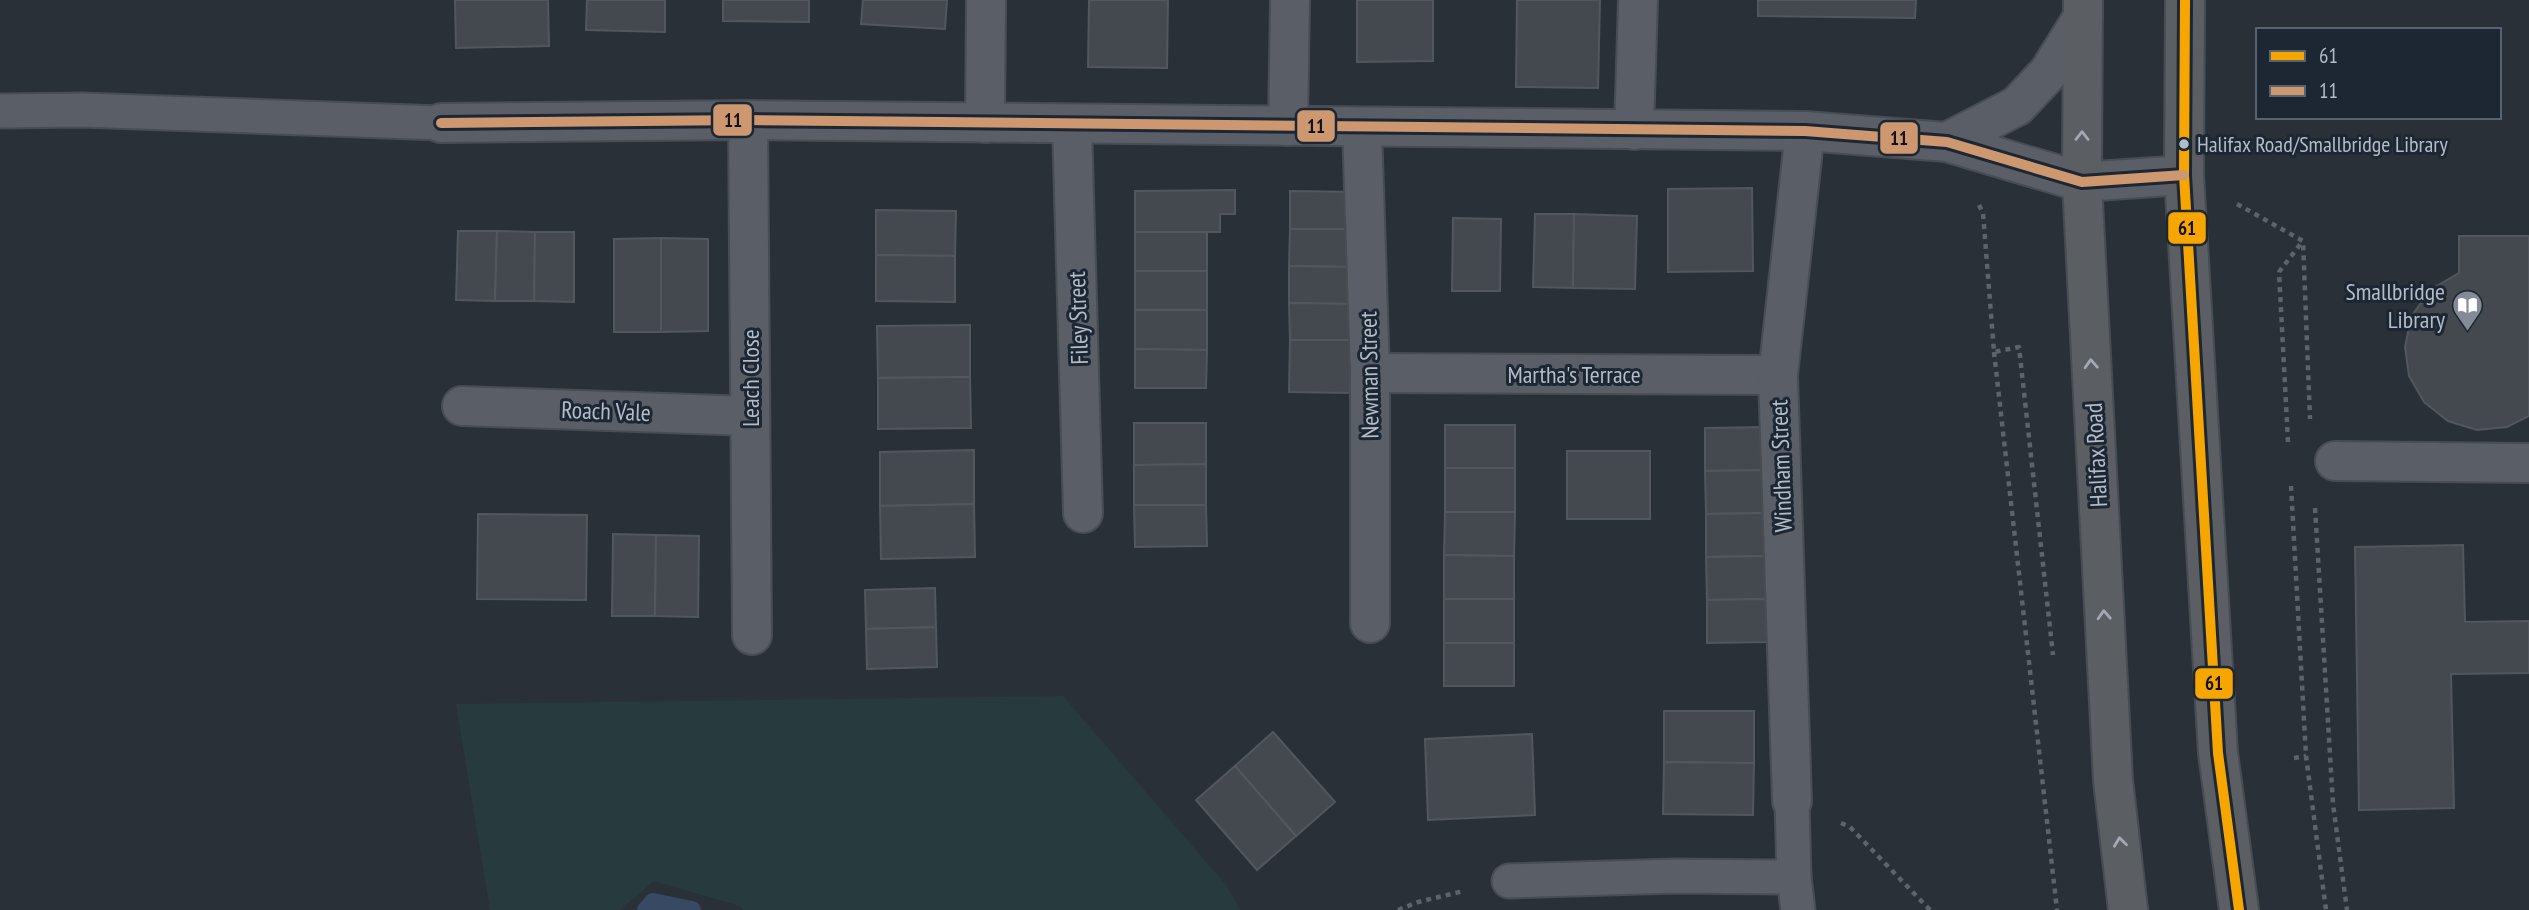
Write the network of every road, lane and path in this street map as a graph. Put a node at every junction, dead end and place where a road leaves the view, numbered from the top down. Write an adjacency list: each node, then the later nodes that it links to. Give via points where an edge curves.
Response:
1 (986, 0): 9 (street)
2 (1290, 0): 11 (street)
3 (1637, 0): 13 (street)
4 (2185, 0): 16 (highway)
5 (2083, 8): 15 (street, via 2049,72 2017,106); 17 (highway, Halifax Road, one-way to 5)
6 (0, 111): 8 (lane)
7 (748, 120): 8 (street); 9 (street); 23 (street, Leach Close)
8 (441, 123)
9 (985, 123): 10 (street)
10 (1072, 124): 11 (street); 30 (street, Filey Street)
11 (1287, 126): 12 (street)
12 (1362, 127): 13 (street); 20 (street, Newman Street)
13 (1634, 130): 14 (street)
14 (1805, 131): 15 (street); 21 (street, Windham Street)
15 (1947, 142): 17 (street); 19 (path, via 1983,213)
16 (2184, 175): 17 (street); 18 (path); 44 (highway, via 2218,753)
17 (2082, 182): 43 (highway, Halifax Road, one-way to 17, via 2113,780)
18 (2303, 241): 24 (path); 25 (path, via 2279,272)
19 (1994, 352): 33 (path, via 2019,347); 42 (path)
20 (1370, 373): 21 (street, Martha's Terrace); 31 (street, Newman Street)
21 (1778, 375): 36 (street, Windham Street)
22 (462, 406): 23 (street, Roach Vale)
23 (750, 416): 32 (street, Leach Close)
24 (2310, 420)
25 (2289, 452)
26 (2335, 461): 27 (street)
27 (2529, 463)
28 (2291, 480): 34 (path)
29 (2315, 503): 46 (path, via 2333,804)
30 (1083, 513)
31 (1370, 623)
32 (752, 635)
33 (2053, 661)
34 (2306, 756): 35 (path); 45 (path)
35 (2294, 758)
36 (1792, 801): 37 (lane); 41 (path, via 1850,827)
37 (1794, 877): 38 (lane); 40 (lane)
38 (1509, 881): 39 (path)
39 (1398, 910)
40 (1798, 910)
41 (1930, 910)
42 (2057, 910)
43 (2128, 910)
44 (2239, 910)
45 (2326, 910)
46 (2347, 910)

